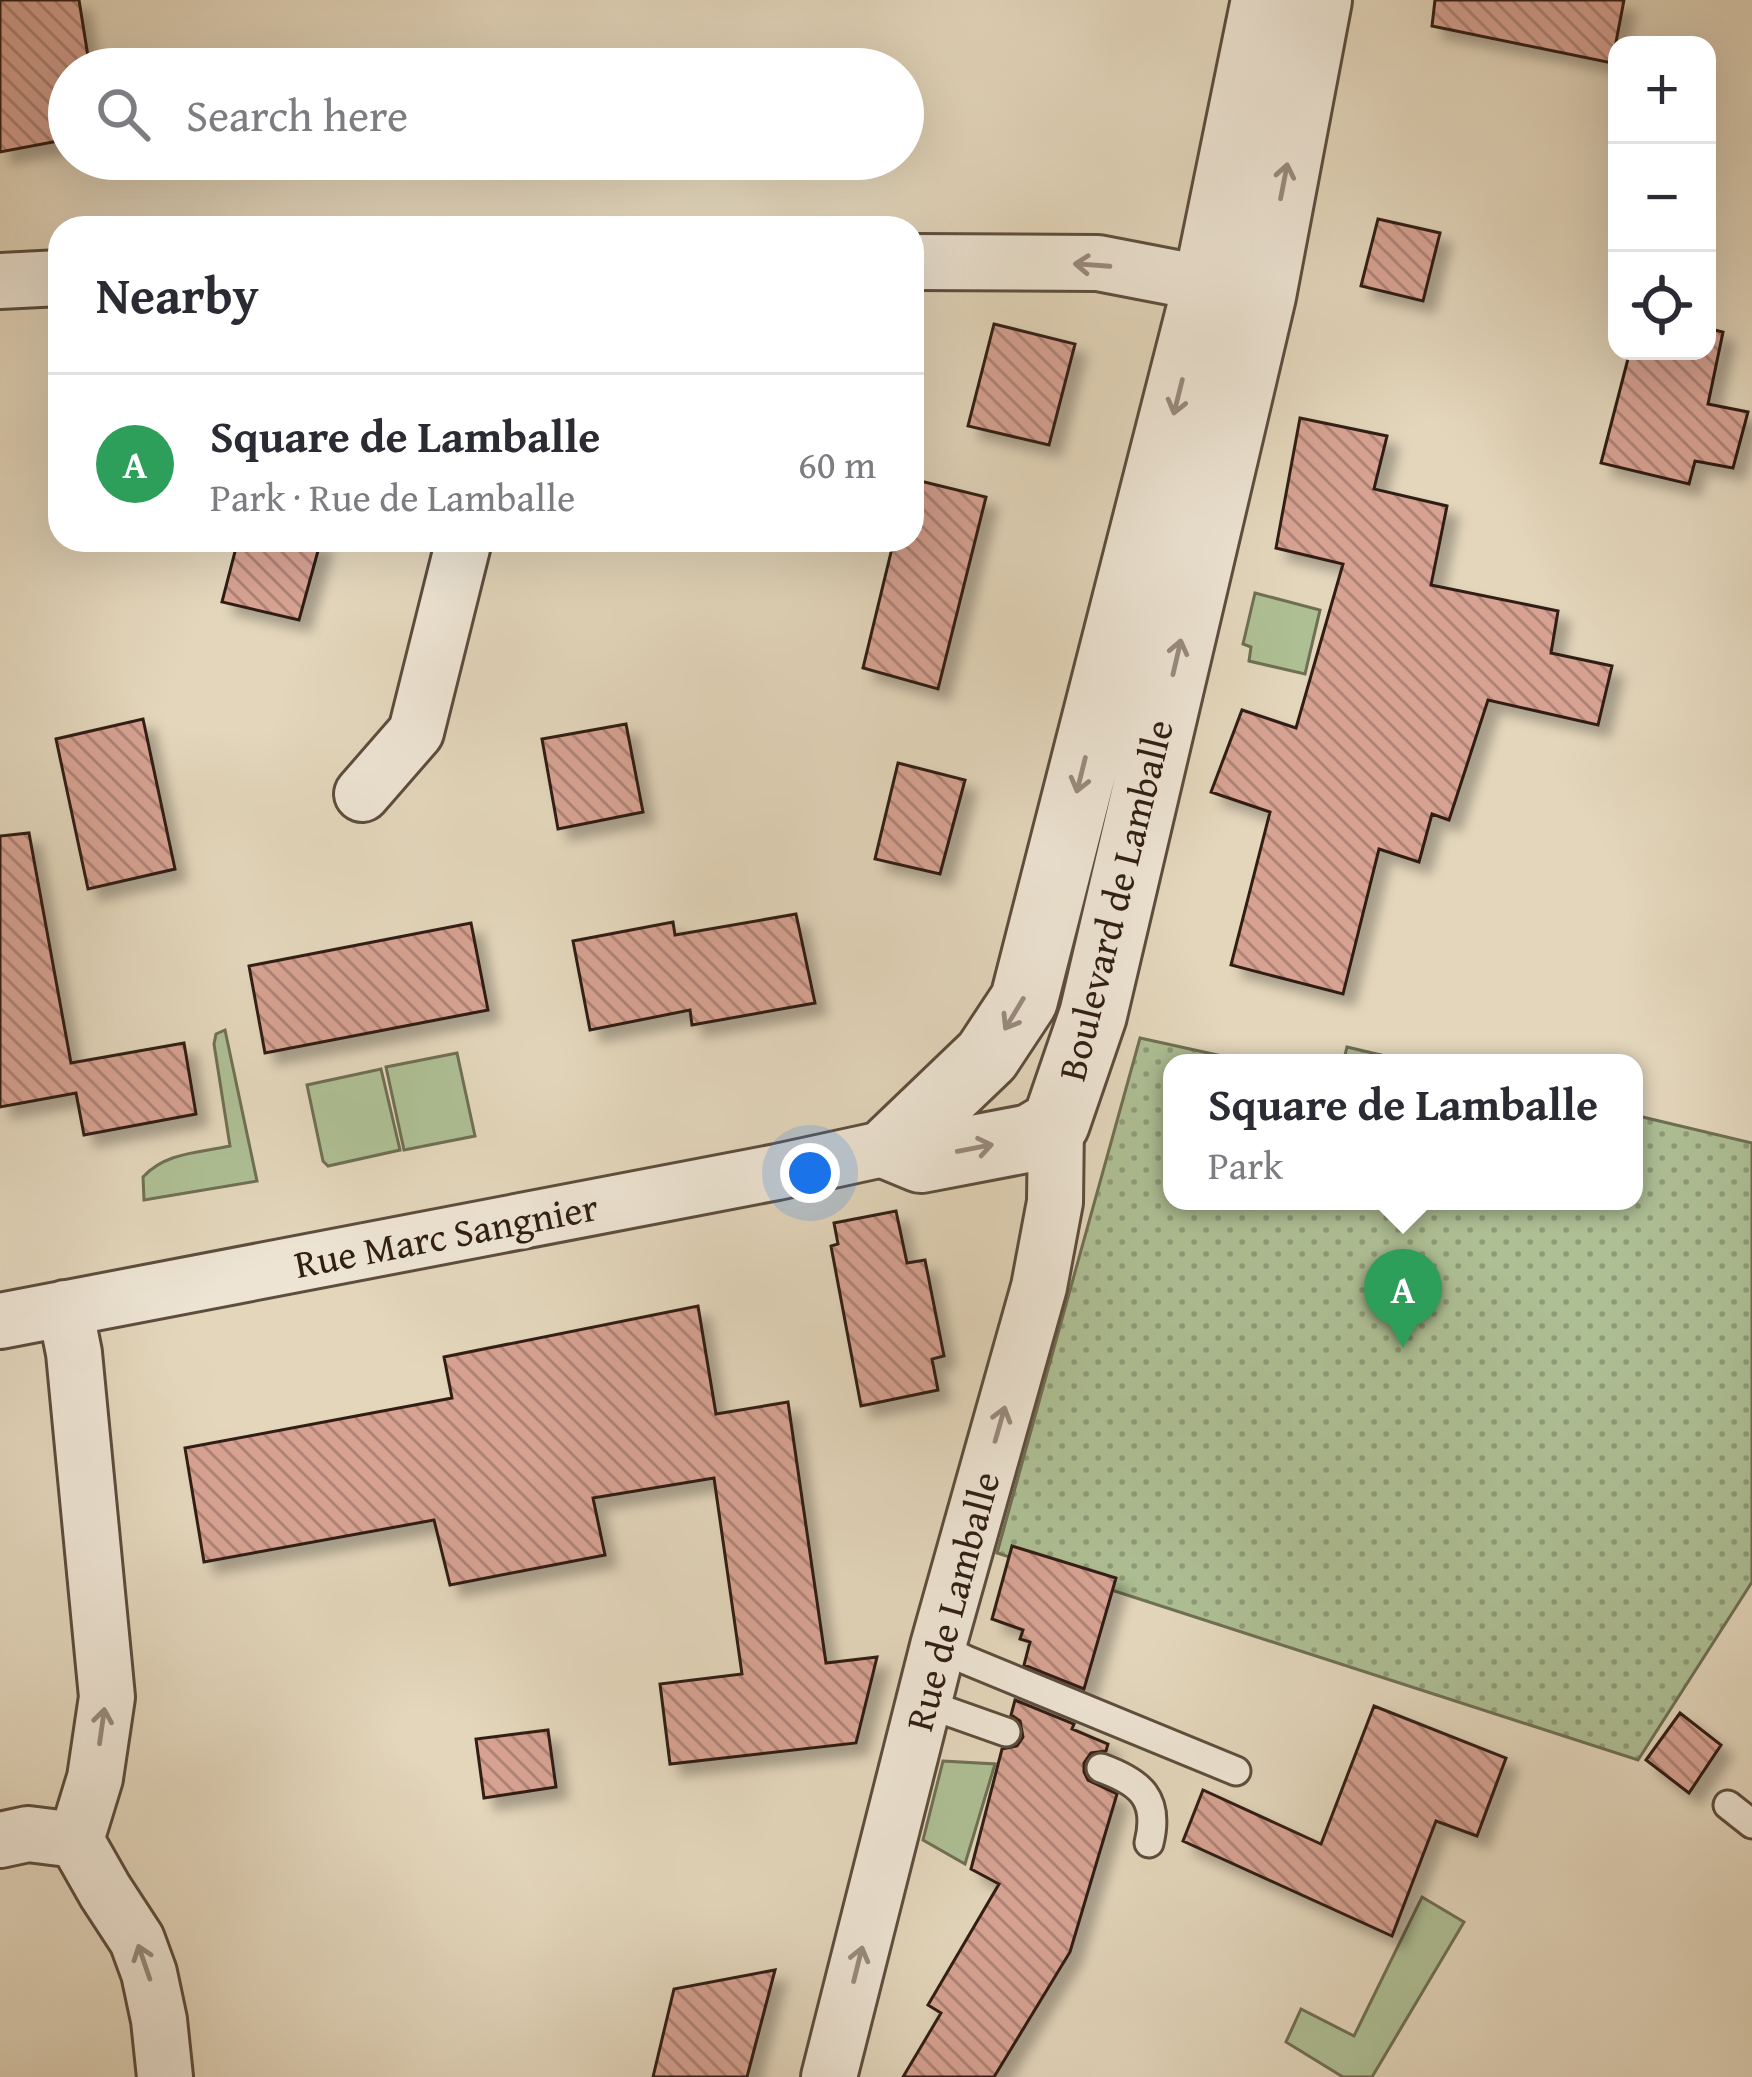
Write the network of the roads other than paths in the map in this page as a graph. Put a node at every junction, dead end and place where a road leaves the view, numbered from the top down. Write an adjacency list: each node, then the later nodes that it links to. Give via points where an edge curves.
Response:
1 (1264, 0): 6 (street, Boulevard de Lamballe)
2 (1318, 0): 6 (street, Boulevard de Lamballe, one-way to 2)
3 (924, 262): 6 (street, one-way to 3, via 1098,263)
4 (48, 279): 5 (street)
5 (0, 281)
6 (1235, 290): 9 (street, Boulevard de Lamballe, one-way to 6, via 1093,1015); 10 (street, Boulevard de Lamballe, one-way to 10, via 1024,1000 987,1056)
7 (461, 552): 8 (street, via 416,733)
8 (362, 794)
9 (1056, 1123): 10 (street, Boulevard de Lamballe, one-way to 9, via 921,1159 1031,1138); 13 (street, Rue de Lamballe, one-way to 9, via 1040,1287 1055,1202)
10 (892, 1147): 11 (street, Rue Marc Sangnier)
11 (64, 1308): 12 (street, Rue Marc Sangnier); 21 (street, one-way to 11, via 107,1696)
12 (0, 1321)
13 (938, 1646): 14 (street, Rue de Lamballe); 17 (lane)
14 (924, 1703): 15 (lane); 24 (street, Rue de Lamballe, one-way to 14)
15 (1006, 1732)
16 (1101, 1768): 22 (lane, via 1127,1777 1146,1796 1154,1822)
17 (1236, 1771)
18 (1728, 1805): 19 (lane)
19 (1752, 1823)
20 (0, 1840): 21 (street)
21 (76, 1840): 23 (street, one-way to 21, via 149,1973)
22 (1148, 1843)
23 (164, 2077)
24 (829, 2077)

